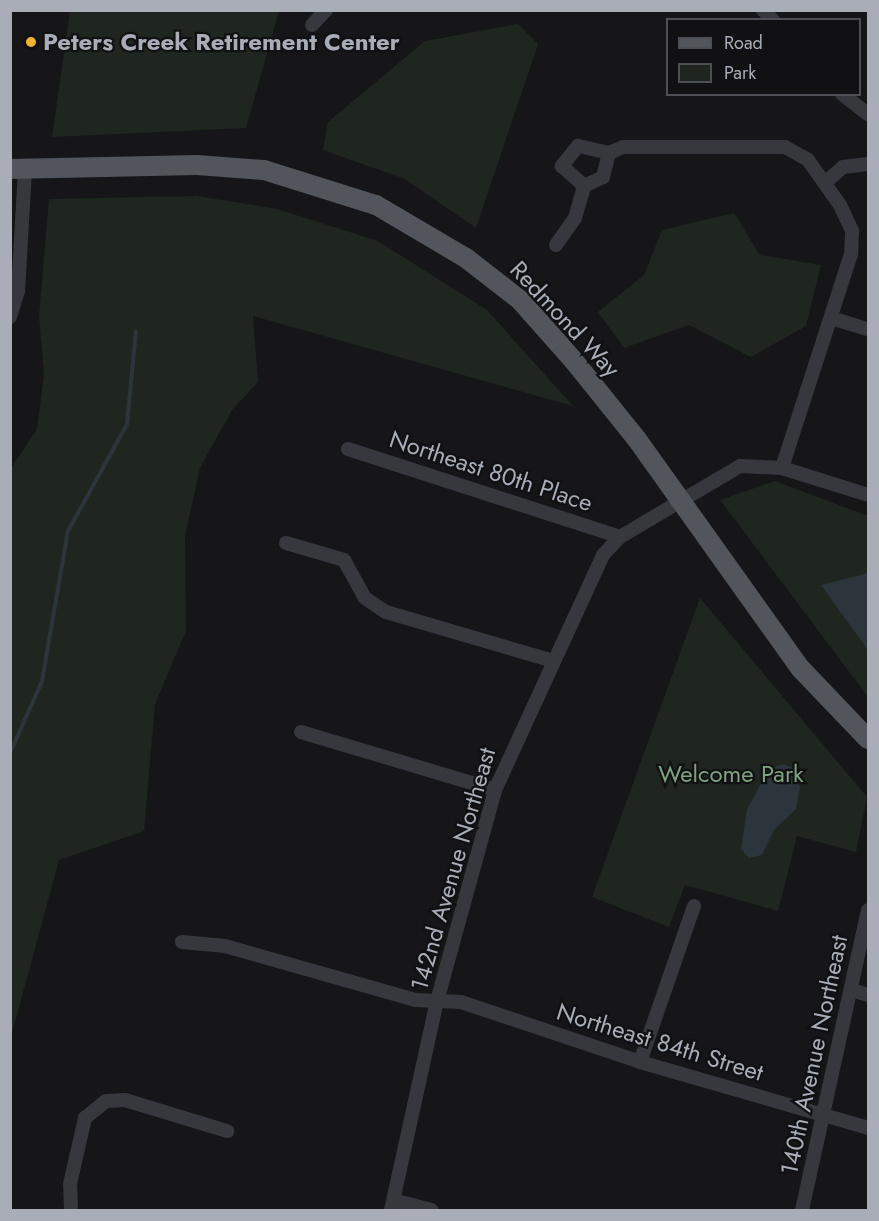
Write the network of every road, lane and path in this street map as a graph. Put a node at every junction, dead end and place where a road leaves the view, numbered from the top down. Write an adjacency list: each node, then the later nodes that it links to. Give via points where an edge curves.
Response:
1 (327, 10): 2 (street)
2 (312, 25)
3 (845, 96): 4 (street)
4 (868, 114)
5 (609, 153): 8 (street, via 623,147 785,147 808,160); 9 (street, via 603,177); 9 (street, via 590,146 571,151 562,166)
6 (868, 164): 8 (street, via 843,167)
7 (18, 169): 10 (street); 18 (main road, Redmond Way, via 197,165 264,170 322,184 386,210 466,258 520,300 574,361)
8 (827, 181): 13 (street, via 852,231 851,254)
9 (584, 186): 11 (street, via 575,218)
10 (17, 242): 12 (street)
11 (556, 244)
12 (10, 317)
13 (831, 318): 14 (street); 16 (street)
14 (868, 329)
15 (348, 449): 19 (street, Northeast 80th Place)
16 (782, 468): 17 (street); 18 (street, 142nd Avenue Northeast, via 754,464 722,473)
17 (868, 495)
18 (681, 500): 19 (street, 142nd Avenue Northeast, via 656,521); 22 (main road, Redmond Way, via 801,669)
19 (620, 537): 21 (street, 142nd Avenue Northeast, via 588,579)
20 (286, 543): 21 (street, via 344,560 365,598 387,612)
21 (550, 660): 26 (street, 142nd Avenue Northeast)
22 (846, 719): 23 (main road); 25 (main road, Redmond Way)
23 (868, 722)
24 (301, 732): 26 (street)
25 (868, 739)
26 (495, 790): 32 (street, 142nd Avenue Northeast)
27 (694, 906): 33 (street)
28 (868, 910): 30 (street, 140th Avenue Northeast)
29 (182, 942): 32 (street, Northeast 84th Street, via 225,946 416,1000)
30 (851, 990): 31 (street); 34 (street, 140th Avenue Northeast)
31 (868, 994)
32 (437, 1001): 33 (street, Northeast 84th Street, via 461,1002); 37 (street, 142nd Avenue Northeast)
33 (639, 1062): 34 (street, Northeast 84th Street)
34 (824, 1114): 35 (street, Northeast 84th Street); 40 (street, 140th Avenue Northeast)
35 (868, 1128)
36 (227, 1131): 38 (street, via 125,1101 106,1101 85,1118 70,1184)
37 (392, 1205): 39 (street)
38 (71, 1208)
39 (432, 1210)
40 (802, 1210)

